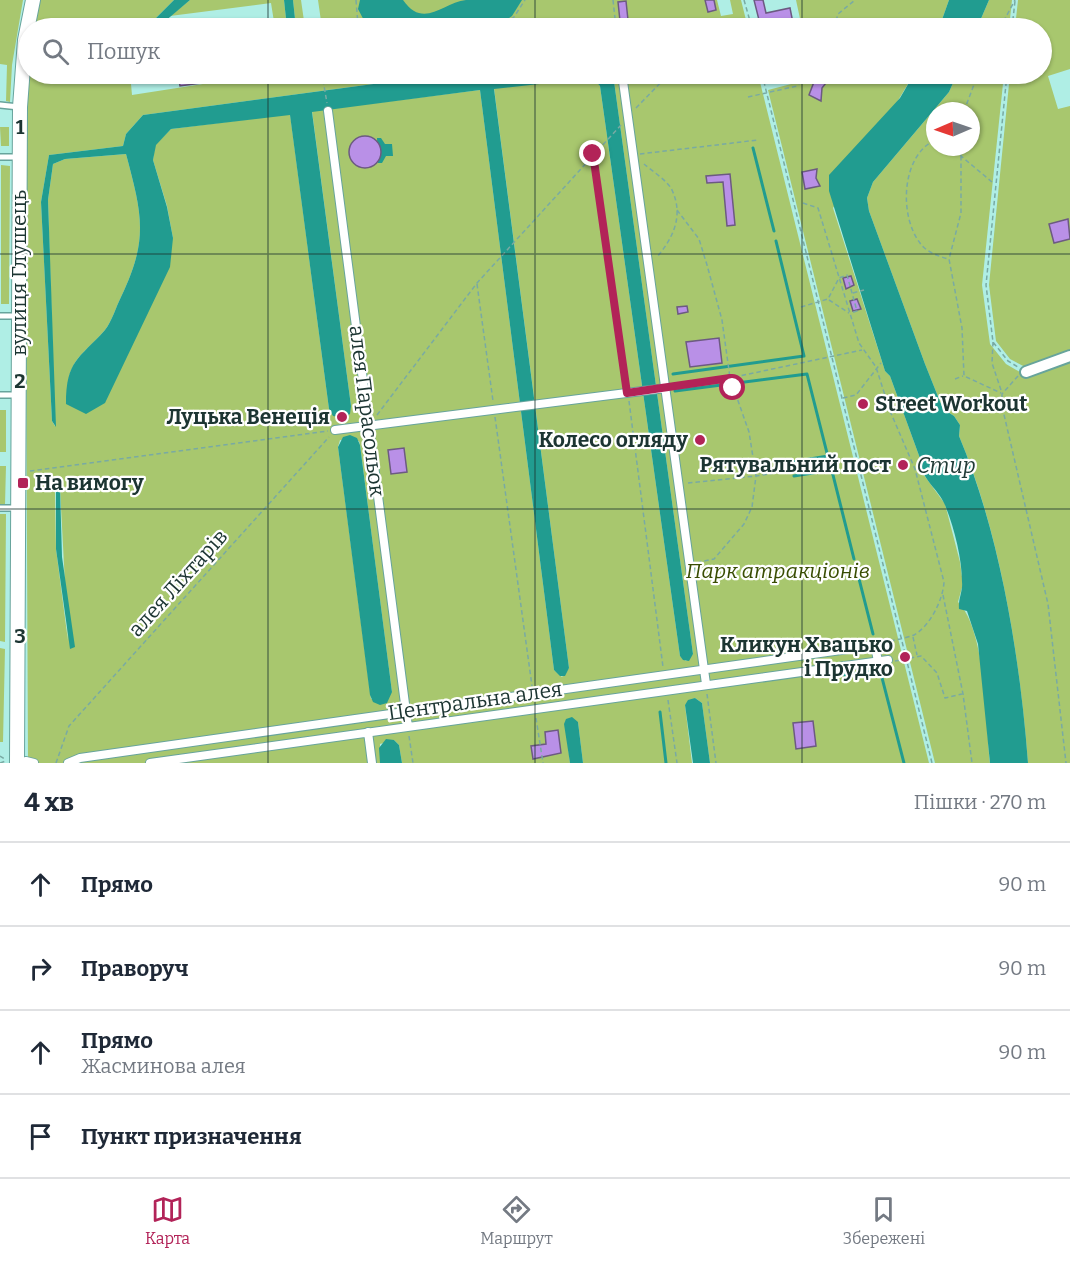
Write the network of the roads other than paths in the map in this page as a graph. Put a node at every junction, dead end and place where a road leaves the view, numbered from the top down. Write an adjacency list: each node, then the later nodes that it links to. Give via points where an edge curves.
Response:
1 (33, 0): 2 (street, вулиця Глушець)
2 (29, 18)
3 (22, 84): 6 (street, вулиця Глушець)
4 (623, 84): 14 (street)
5 (0, 105): 6 (lane)
6 (20, 107): 9 (street, вулиця Глушець)
7 (328, 111): 17 (street, алея Парасольок)
8 (0, 157): 9 (lane)
9 (20, 157): 11 (street, вулиця Глушець)
10 (0, 316): 11 (lane)
11 (19, 316): 16 (street, вулиця Глушець)
12 (1070, 356): 13 (street)
13 (1026, 372)
14 (666, 388): 17 (street); 25 (street)
15 (0, 395): 16 (lane)
16 (19, 395): 20 (street, вулиця Глушець)
17 (369, 425): 18 (street); 31 (street, алея Парасольок)
18 (335, 430)
19 (0, 508): 20 (lane)
20 (18, 508): 36 (street, вулиця Глушець)
21 (888, 642): 22 (street, Центральна алея)
22 (875, 645): 24 (street); 25 (street, Центральна алея)
23 (892, 661): 24 (street, Центральна алея)
24 (878, 662): 27 (street, Центральна алея)
25 (703, 668): 26 (street, Центральна алея); 27 (street)
26 (664, 674): 28 (street); 29 (street, Центральна алея)
27 (706, 684): 28 (street, Центральна алея)
28 (667, 690): 30 (street, Центральна алея)
29 (533, 693): 30 (street); 31 (street, Центральна алея)
30 (535, 709): 32 (street, Центральна алея)
31 (406, 711): 32 (street, алея Парасольок); 34 (street, Центральна алея)
32 (408, 726): 33 (street, Центральна алея)
33 (368, 732): 35 (street, Центральна алея); 39 (street)
34 (207, 740): 35 (street); 37 (street, Центральна алея)
35 (209, 754): 38 (street, Центральна алея)
36 (26, 762)
37 (68, 763)
38 (150, 763)
39 (372, 763)

